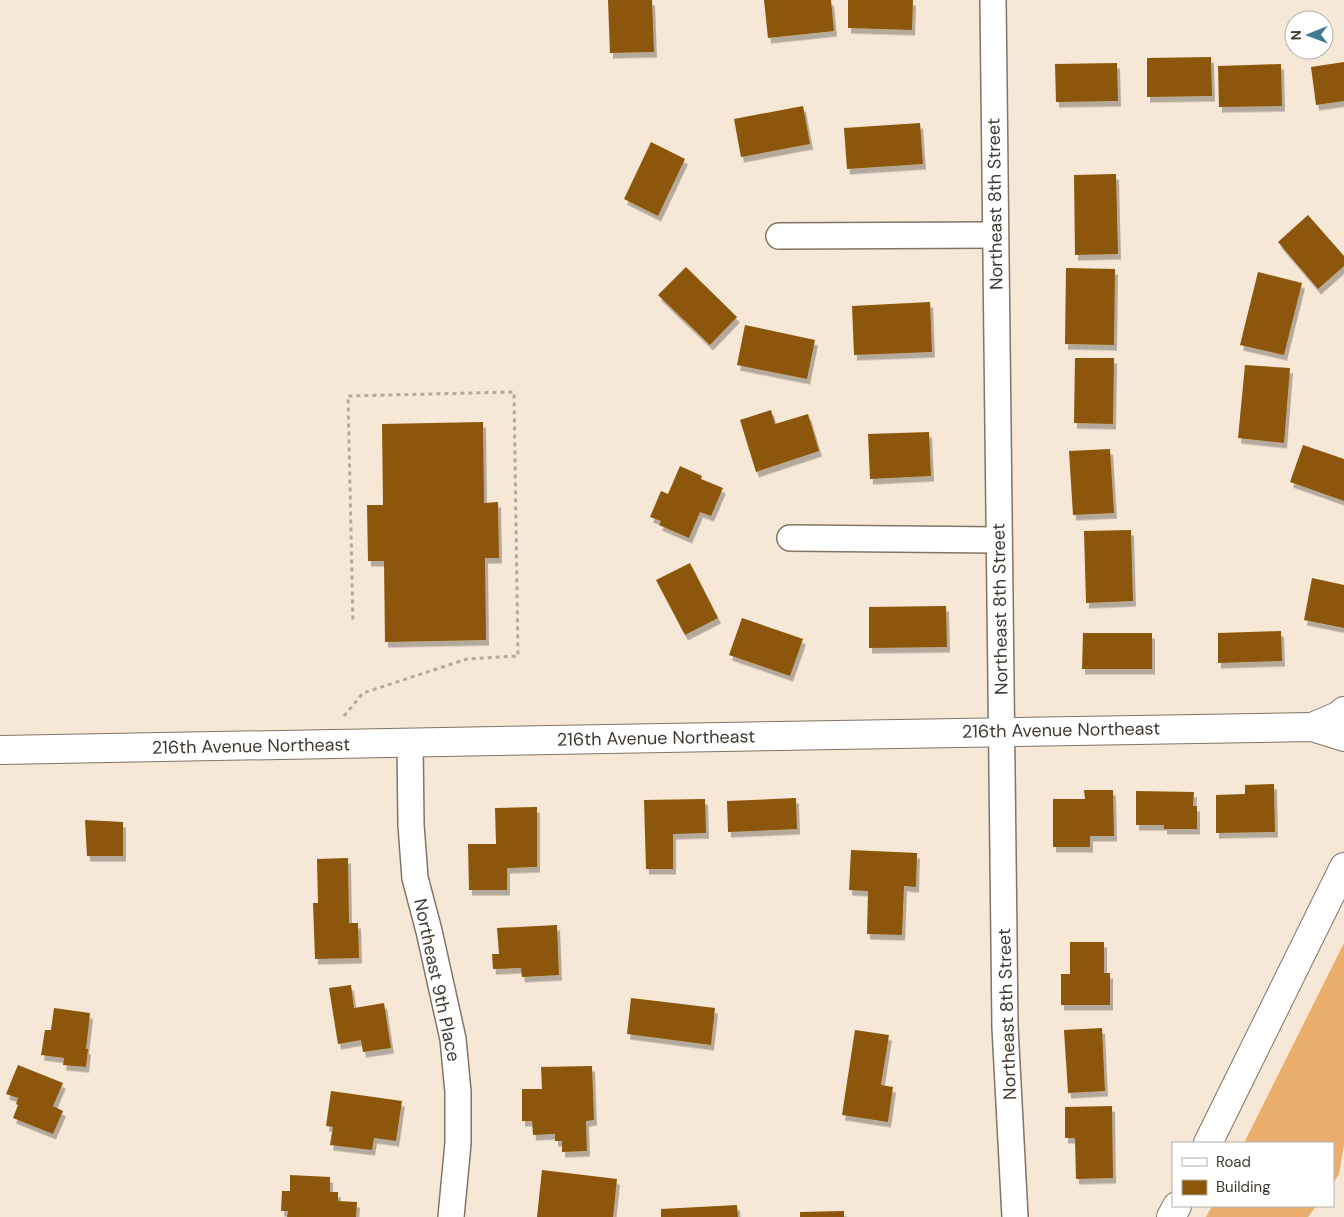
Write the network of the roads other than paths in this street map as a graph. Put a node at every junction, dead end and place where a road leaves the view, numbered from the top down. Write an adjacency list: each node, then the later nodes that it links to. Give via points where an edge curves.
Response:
1 (992, 0): 2 (street, Northeast 8th Street)
2 (995, 235): 3 (street); 5 (street, Northeast 8th Street)
3 (779, 236)
4 (790, 538): 5 (street)
5 (1000, 540): 8 (street, Northeast 8th Street)
6 (1344, 711): 7 (street, 216th Avenue Northeast)
7 (1312, 727): 8 (street, 216th Avenue Northeast); 9 (street, 216th Avenue Northeast)
8 (1002, 731): 10 (street, 216th Avenue Northeast); 15 (street, Northeast 8th Street, via 1005,1027)
9 (1344, 737)
10 (410, 744): 11 (street, 216th Avenue Northeast); 14 (street, Northeast 9th Place, via 415,878 453,1039 458,1092 458,1143)
11 (0, 750)
12 (1344, 867): 13 (street)
13 (1208, 1142)
14 (451, 1217)
15 (1015, 1217)

